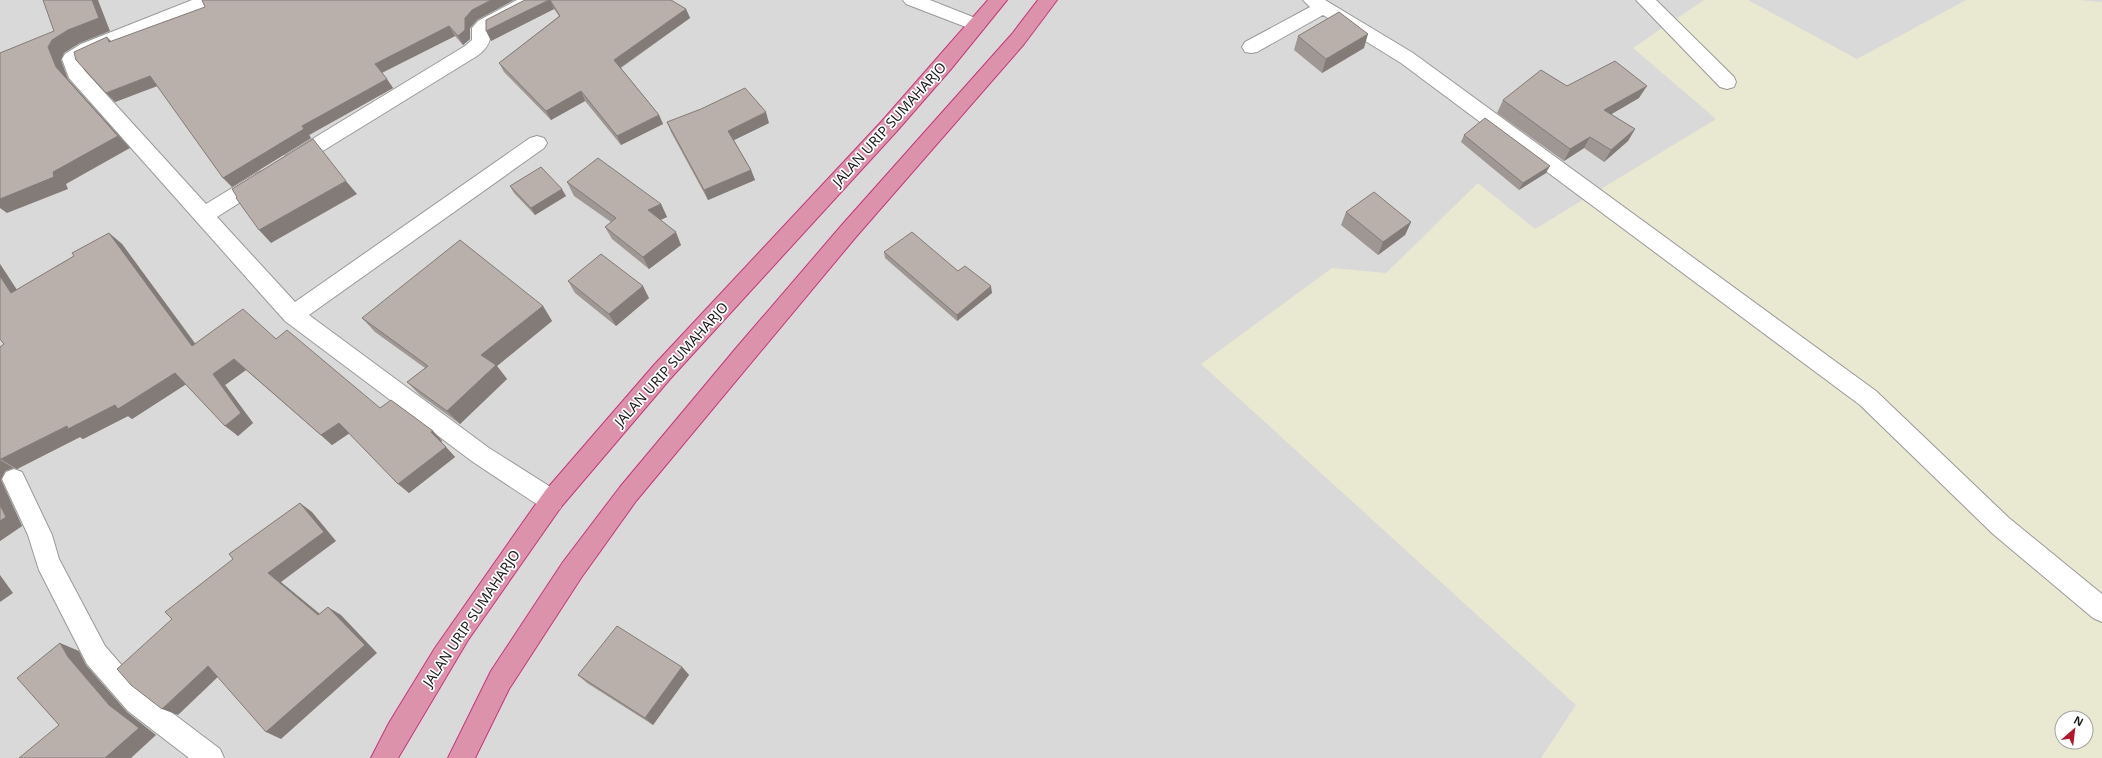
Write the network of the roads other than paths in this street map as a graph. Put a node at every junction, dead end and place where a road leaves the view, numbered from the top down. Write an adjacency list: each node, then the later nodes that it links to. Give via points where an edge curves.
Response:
1 (209, 0): 12 (street, via 87,49 71,59 76,73)
2 (531, 0): 12 (street, via 484,25 481,28 482,42 471,51)
3 (912, 0): 8 (street)
4 (998, 0): 8 (highway, JALAN URIP SUMAHARJO)
5 (1048, 0): 19 (highway, via 1018,39 796,292 628,494 572,570 500,680)
6 (1645, 0): 10 (street)
7 (1317, 3): 9 (street); 16 (street, via 1407,58 1868,398 2001,526)
8 (977, 25): 15 (highway, JALAN URIP SUMAHARJO, via 918,94 626,412)
9 (1251, 47)
10 (1727, 82)
11 (537, 143): 13 (street)
12 (204, 215): 13 (street)
13 (294, 315): 15 (street, via 481,455)
14 (14, 479): 17 (street, via 40,535 48,562 96,654 137,702)
15 (552, 501): 18 (highway, JALAN URIP SUMAHARJO, via 450,647)
16 (2102, 610)
17 (211, 758)
18 (384, 758)
19 (461, 758)

